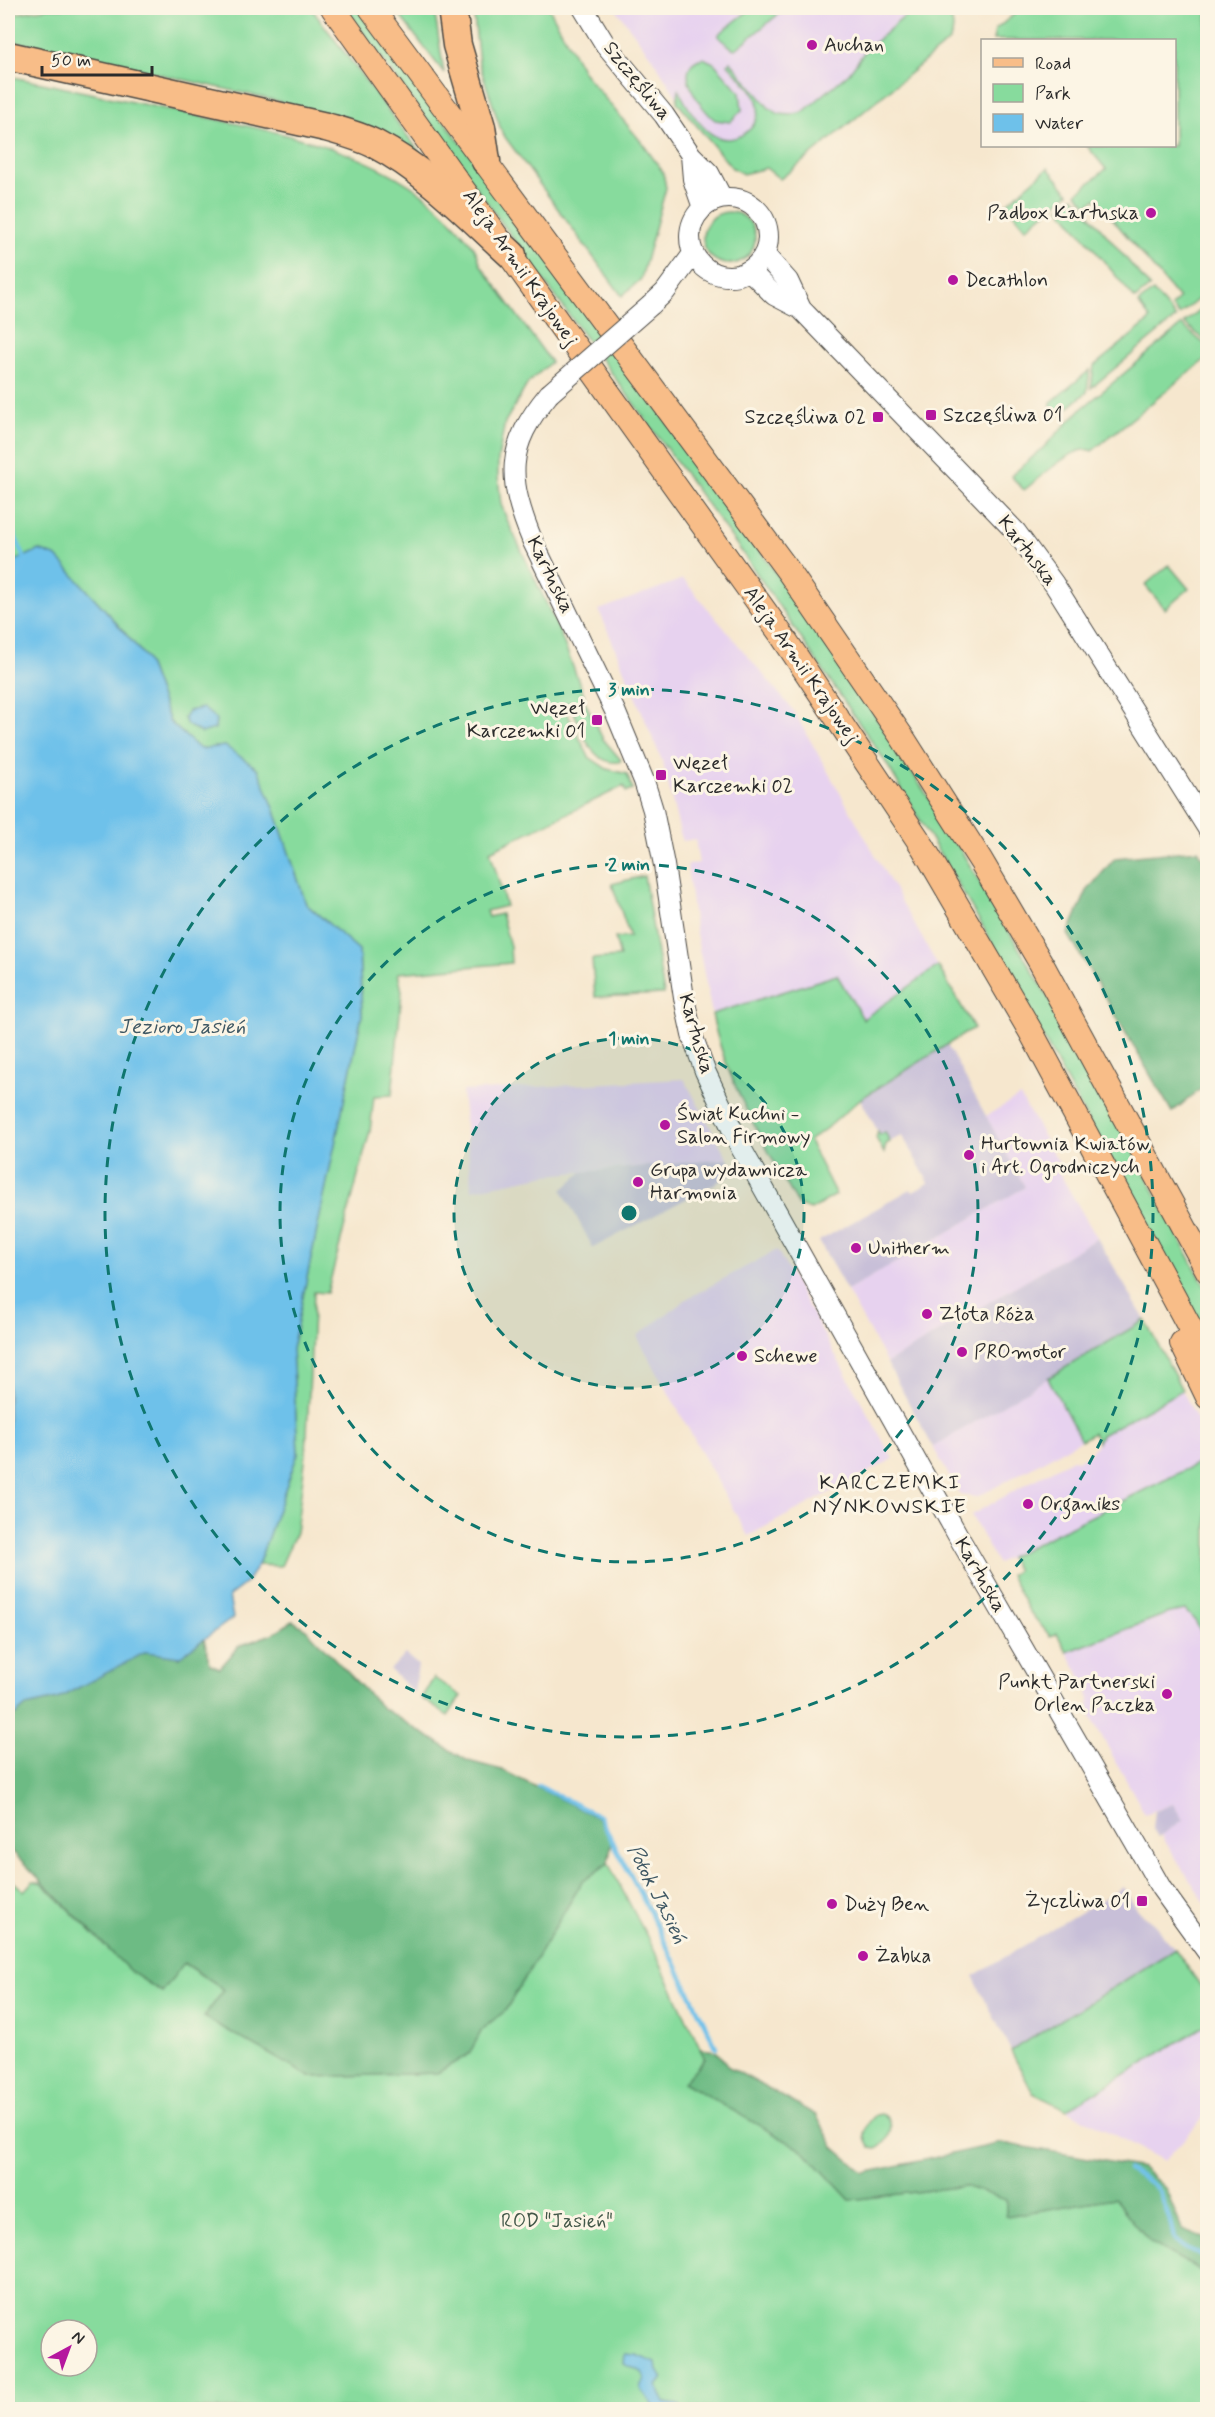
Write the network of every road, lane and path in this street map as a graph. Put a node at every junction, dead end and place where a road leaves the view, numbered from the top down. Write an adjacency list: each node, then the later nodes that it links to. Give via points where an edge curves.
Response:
1 (333, 8): 11 (main road, Aleja Armii Krajowej)
2 (371, 8): 7 (main road, Aleja Armii Krajowej)
3 (452, 8): 7 (highway, via 457,45 481,128)
4 (583, 8): 6 (street, Szczęśliwa, via 605,44)
5 (8, 56): 11 (highway, via 357,136 422,175)
6 (692, 154): 8 (street, Szczęśliwa, via 709,173); 9 (street, via 693,179)
7 (486, 161): 18 (main road, Aleja Armii Krajowej, via 789,572 904,740 1041,963)
8 (722, 198): 9 (street); 12 (street, via 742,200 759,211 768,229)
9 (703, 208): 10 (street, via 690,229)
10 (693, 254): 13 (street); 15 (street, Kartuska)
11 (512, 255): 19 (main road, Aleja Armii Krajowej, via 814,681 922,847 1031,1032)
12 (765, 255): 14 (street); 16 (street, Kartuska, via 788,281)
13 (707, 270): 14 (street, via 728,277); 15 (street, Kartuska)
14 (750, 271): 16 (street, Kartuska, via 774,295)
15 (658, 298): 24 (street, Kartuska, bridge, via 549,394 533,413 521,436 514,487 533,542 615,711 644,781 664,865 692,1035 752,1171 1161,1888)
16 (801, 309): 17 (street, Kartuska, via 1016,532 1054,584)
17 (1208, 829)
18 (1190, 1238): 20 (main road); 21 (main road, Aleja Armii Krajowej)
19 (1147, 1248): 22 (main road, Aleja Armii Krajowej); 23 (main road, via 1144,1263)
20 (1208, 1254)
21 (1208, 1271)
22 (1208, 1361)
23 (1208, 1397)
24 (1208, 1953)

